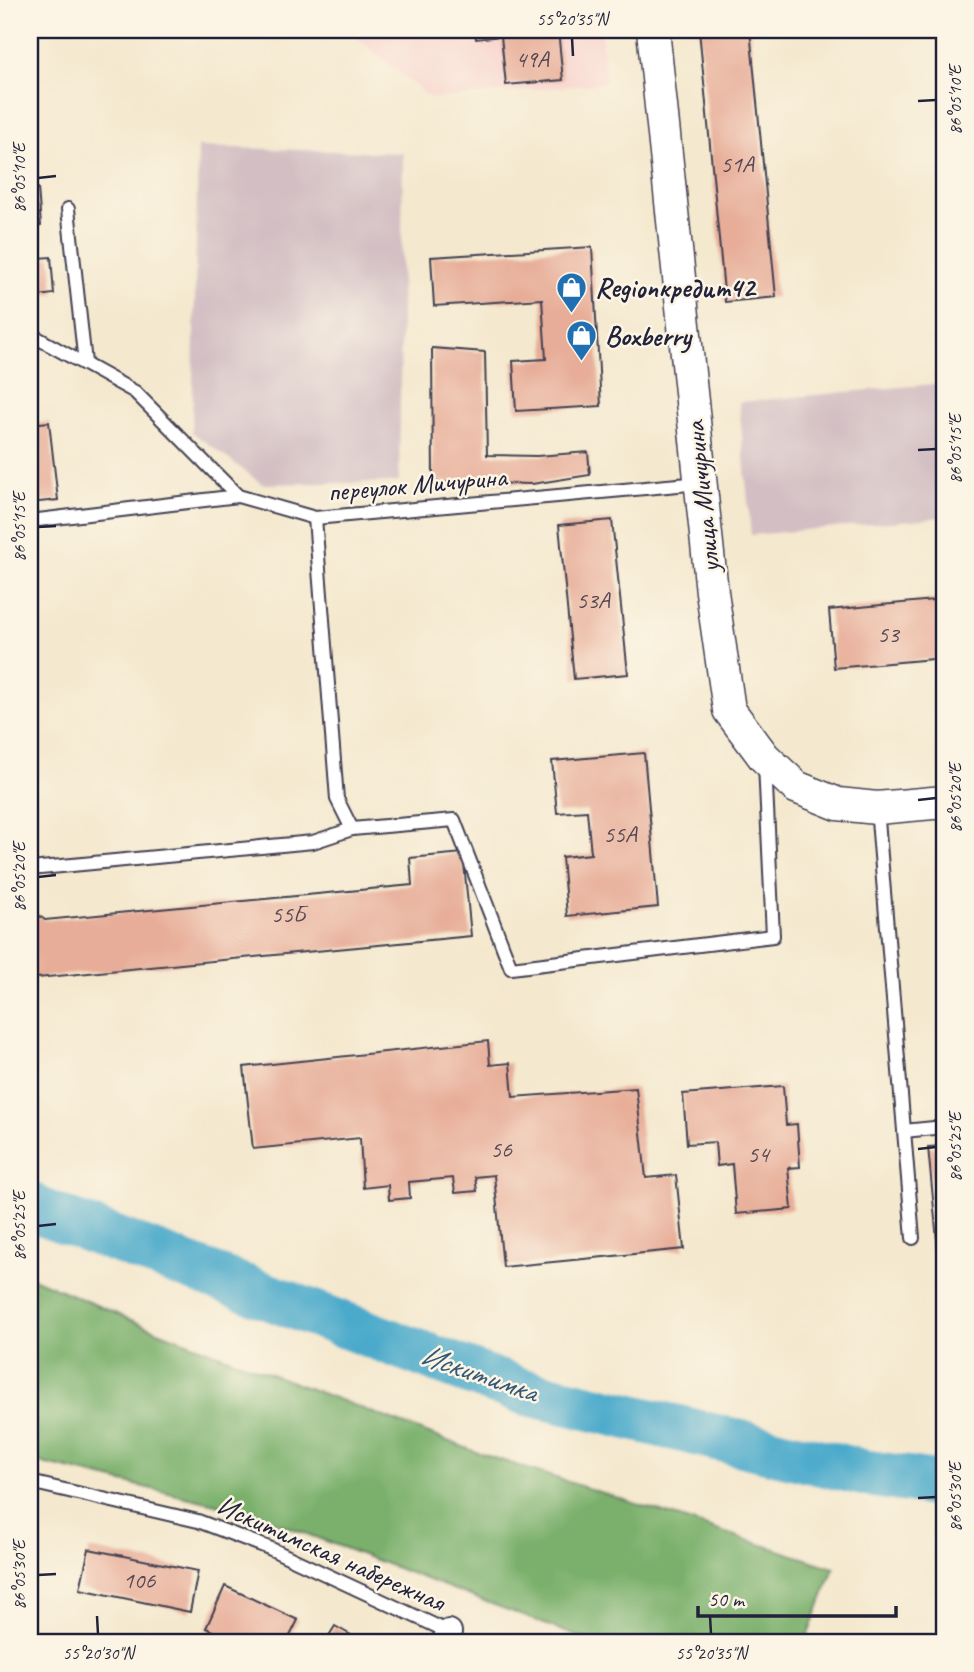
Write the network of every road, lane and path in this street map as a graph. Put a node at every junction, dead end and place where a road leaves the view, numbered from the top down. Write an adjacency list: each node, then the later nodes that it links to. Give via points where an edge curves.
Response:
1 (653, 30): 5 (street, улица Мичурина)
2 (68, 209): 4 (lane)
3 (30, 334): 4 (lane, переулок Мичурина)
4 (85, 363): 6 (lane, переулок Мичурина, via 135,392)
5 (700, 482): 7 (lane, переулок Мичурина); 9 (street, улица Мичурина, via 729,710)
6 (239, 496): 7 (lane, переулок Мичурина); 8 (lane)
7 (314, 518): 12 (lane, via 337,799)
8 (30, 521)
9 (764, 757): 11 (street, улица Мичурина, via 796,787 838,804); 12 (lane, via 773,936 512,968 453,820)
10 (944, 802): 11 (street, улица Мичурина)
11 (877, 808): 15 (lane)
12 (352, 829): 13 (lane, via 313,842)
13 (30, 869)
14 (944, 1127): 15 (lane)
15 (904, 1131): 16 (lane)
16 (913, 1238)
17 (30, 1482): 18 (lane, Искитимская набережная, via 198,1521 269,1548)
18 (446, 1637)

